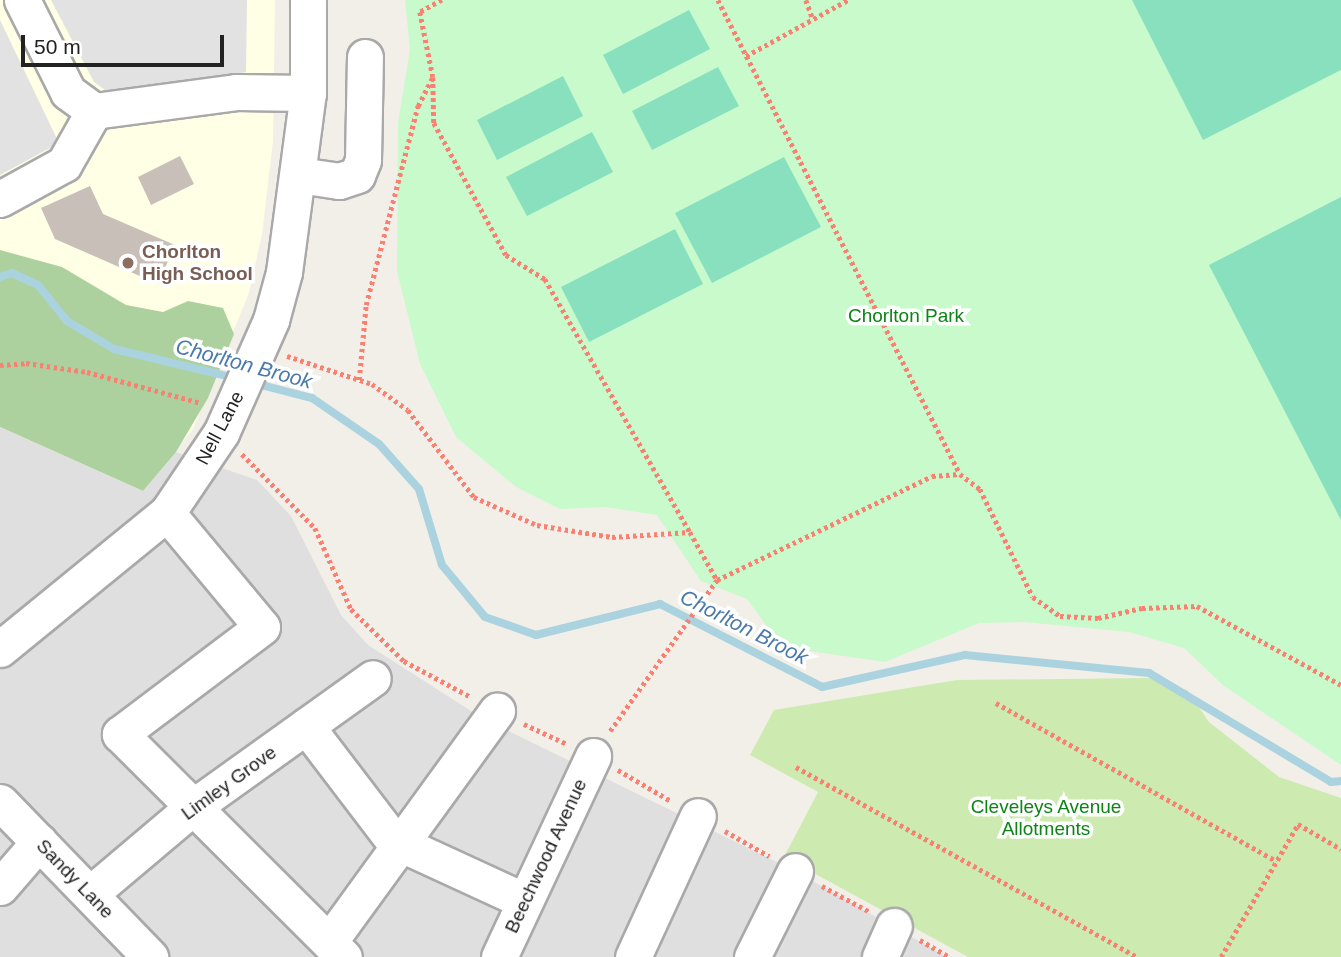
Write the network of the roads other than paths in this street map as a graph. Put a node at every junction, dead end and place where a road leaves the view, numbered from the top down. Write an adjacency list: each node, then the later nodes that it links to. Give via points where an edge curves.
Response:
1 (308, 0): 4 (street, Nell Lane)
2 (15, 8): 5 (street, via 68,92)
3 (365, 57): 6 (street, via 363,160 357,175 339,181)
4 (307, 93): 5 (street, via 236,92); 6 (street, Nell Lane)
5 (94, 111): 7 (street, via 64,164)
6 (299, 176): 8 (street, Nell Lane, via 284,272 241,389)
7 (0, 199)
8 (167, 513): 9 (street, Nell Lane); 15 (street, via 262,627 120,734)
9 (0, 649)
10 (373, 678): 12 (street, Limley Grove)
11 (497, 711): 18 (street)
12 (306, 726): 15 (street, Limley Grove); 18 (street)
13 (593, 756): 22 (street, Beechwood Avenue)
14 (0, 802): 17 (street, Sandy Lane)
15 (193, 807): 21 (street, Limley Grove); 24 (street)
16 (698, 816): 27 (street)
17 (39, 842): 20 (street); 21 (street, Sandy Lane)
18 (400, 846): 22 (street); 24 (street)
19 (794, 870): 28 (street)
20 (0, 887)
21 (90, 894): 25 (street, Sandy Lane)
22 (525, 901): 26 (street, Beechwood Avenue)
23 (894, 926): 29 (street)
24 (337, 949)
25 (149, 957)
26 (499, 957)
27 (633, 957)
28 (752, 957)
29 (880, 957)

